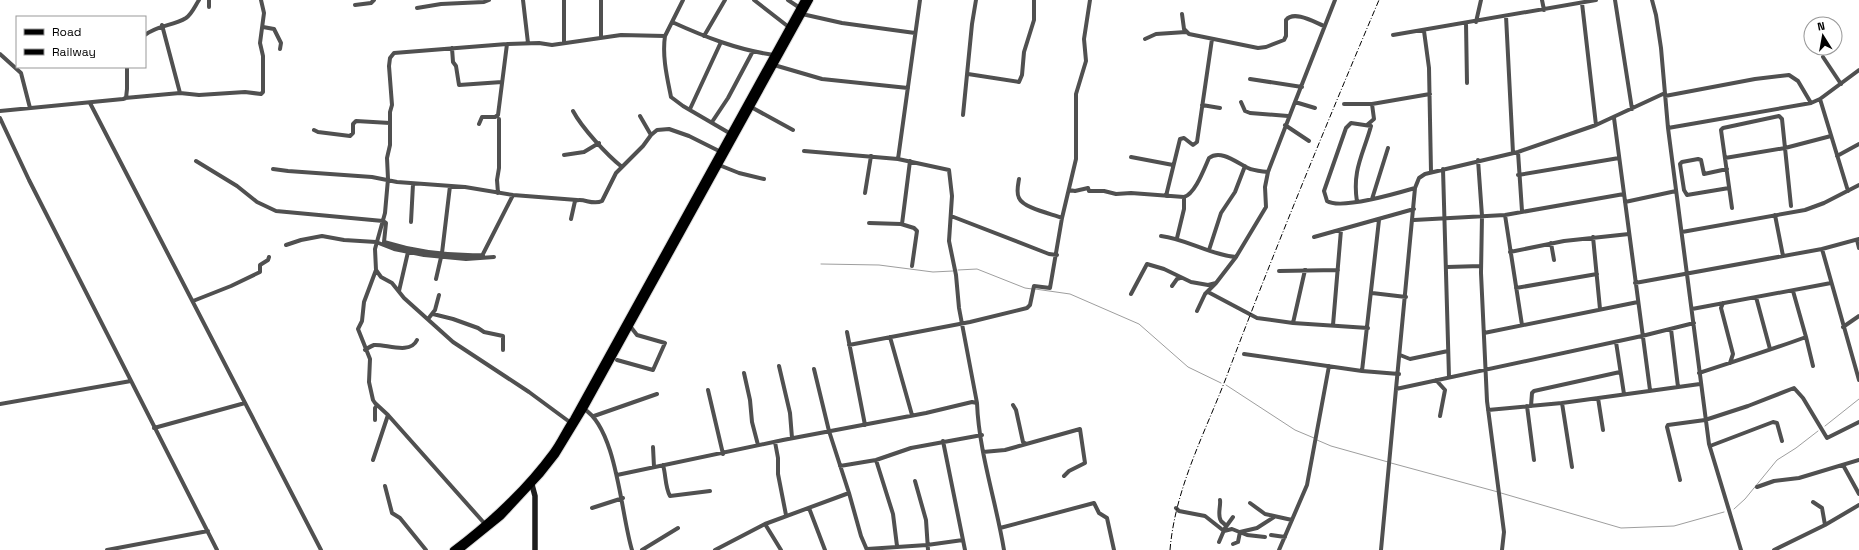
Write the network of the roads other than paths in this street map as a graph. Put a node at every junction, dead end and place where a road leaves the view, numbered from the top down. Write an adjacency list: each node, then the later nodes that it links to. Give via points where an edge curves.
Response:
1 (199, 0): 37 (street, via 191,14)
2 (209, 0): 27 (street)
3 (261, 0): 39 (street, via 264,13)
4 (374, 0): 26 (street)
5 (489, 0): 28 (street)
6 (524, 0): 53 (street)
7 (564, 0): 51 (street)
8 (601, 0): 48 (street)
9 (683, 0): 34 (street)
10 (725, 0): 47 (street)
11 (754, 0): 40 (street)
12 (788, 0): 29 (street)
13 (804, 0): 29 (main road)
14 (810, 0): 31 (main road)
15 (920, 0): 43 (street)
16 (976, 0): 64 (street)
17 (1034, 0): 64 (street, via 1034,20 1024,52 1019,82)
18 (1090, 0): 145 (street, via 1084,39 1086,61 1076,94 1076,159 1072,184)
19 (1335, 0): 38 (street)
20 (1481, 0): 35 (street)
21 (1542, 0): 30 (street)
22 (1596, 0): 25 (street)
23 (1615, 0): 88 (street)
24 (1652, 0): 73 (street)
25 (1582, 3): 30 (street); 102 (street)
26 (355, 5)
27 (209, 7)
28 (417, 8)
29 (800, 8): 40 (main road)
30 (1544, 10): 33 (street)
31 (802, 14): 40 (main road); 43 (street, via 842,23)
32 (1182, 14): 42 (street)
33 (1506, 16): 35 (street); 116 (street)
34 (672, 22): 46 (street); 47 (street)
35 (1476, 22): 36 (street)
36 (1466, 23): 41 (street); 67 (street)
37 (162, 25): 44 (street); 71 (street)
38 (1324, 26): 50 (street, via 1291,16 1286,20 1284,40 1261,48); 69 (street)
39 (263, 27): 56 (street, via 274,29); 71 (street, via 260,43 264,92 199,95)
40 (792, 29): 59 (main road); 61 (main road)
41 (1424, 31): 45 (street); 72 (street)
42 (1186, 32): 49 (street, via 1156,34); 50 (street)
43 (915, 33): 70 (street)
44 (146, 34)
45 (1393, 35)
46 (665, 36): 48 (street, via 639,34); 87 (street, via 663,50 671,97)
47 (704, 36): 52 (street)
48 (602, 37): 51 (street)
49 (1145, 39)
50 (1212, 40): 82 (street)
51 (564, 42): 53 (street, via 552,45)
52 (721, 42): 57 (street); 87 (street)
53 (528, 43): 54 (street)
54 (507, 44): 55 (street); 66 (street)
55 (452, 48): 66 (street, via 459,85); 98 (street, via 394,53 391,56)
56 (280, 49)
57 (752, 51): 59 (street); 97 (street, via 728,98)
58 (0, 54): 84 (street, via 21,73)
59 (774, 55): 106 (main road)
60 (1824, 57): 68 (street)
61 (774, 65): 70 (street, via 822,79); 83 (main road)
62 (126, 68): 74 (street, via 128,89)
63 (1859, 70): 68 (street)
64 (968, 74): 91 (street)
65 (1250, 79): 69 (street)
66 (502, 82): 99 (street, via 498,115 482,117)
67 (1467, 82)
68 (1841, 84): 75 (street)
69 (1302, 87): 77 (street)
70 (908, 88): 123 (street)
71 (180, 93): 74 (street)
72 (1430, 94): 81 (street); 135 (street)
73 (1665, 94): 79 (street, via 1789,75 1798,81); 88 (street); 103 (street)
74 (125, 98): 78 (street)
75 (1820, 99): 79 (street); 108 (street)
76 (1241, 102): 93 (street, via 1245,111 1250,113)
77 (1295, 102): 86 (street); 93 (street)
78 (90, 103): 84 (street); 223 (street)
79 (1811, 103): 103 (street)
80 (1344, 104): 81 (street)
81 (1372, 104): 101 (street, via 1374,119)
82 (1202, 105): 85 (street); 128 (street, via 1196,144 1184,138 1180,139)
83 (751, 107): 105 (street); 127 (main road)
84 (30, 108): 89 (street)
85 (1220, 108)
86 (1315, 108)
87 (690, 109): 97 (street)
88 (1632, 109): 95 (street)
89 (0, 111)
90 (573, 112): 110 (street)
91 (963, 115)
92 (640, 116): 107 (street)
93 (1288, 116): 100 (street)
94 (0, 118): 272 (street)
95 (1614, 118): 102 (street); 121 (street)
96 (499, 119): 148 (street)
97 (712, 122): 106 (street)
98 (390, 123): 104 (street, via 356,121 350,136); 137 (street)
99 (479, 124)
100 (1285, 125): 109 (street); 134 (street)
101 (1367, 125): 156 (street, via 1371,126 1356,170); 156 (street, via 1347,125 1324,191 1326,200 1330,203)
102 (1596, 125): 116 (street)
103 (1668, 128): 146 (street)
104 (314, 130)
105 (793, 130)
106 (731, 134): 115 (main road)
107 (651, 135): 115 (street, via 657,130 669,129 690,136); 130 (street)
108 (1831, 136): 113 (street); 119 (street)
109 (1309, 141)
110 (599, 143): 117 (street, via 584,152); 130 (street)
111 (1859, 144): 119 (street)
112 (1388, 148): 154 (street)
113 (1785, 148): 122 (street); 122 (street, via 1782,119 1776,116 1721,129); 158 (street)
114 (804, 151): 118 (street)
115 (721, 152): 297 (main road)
116 (1515, 152): 125 (street); 136 (street)
117 (564, 155)
118 (871, 156): 123 (street); 149 (street)
119 (1837, 156): 147 (street)
120 (1131, 157): 128 (street)
121 (1619, 158): 136 (street); 150 (street)
122 (1725, 158): 133 (street)
123 (898, 159): 126 (street)
124 (196, 160): 171 (street, via 257,202 276,211)
125 (1478, 160): 132 (street); 165 (street)
126 (910, 161): 164 (street, via 949,170 952,187); 174 (street)
127 (719, 165): 138 (street); 237 (main road)
128 (1172, 165): 152 (street)
129 (1245, 166): 134 (street); 153 (street, via 1224,156 1211,157 1199,180 1188,196); 188 (street, via 1235,192 1221,213)
130 (622, 167): 155 (street, via 612,180 602,201 593,203)
131 (273, 169): 137 (street)
132 (1443, 169): 135 (street); 168 (street)
133 (1727, 170): 144 (street); 144 (street, via 1704,174 1701,160 1684,161 1680,164 1687,195)
134 (1268, 172): 197 (street, via 1265,187 1266,207)
135 (1431, 172): 143 (street, via 1419,178)
136 (1518, 175): 161 (street)
137 (388, 179): 140 (street); 171 (street)
138 (764, 179)
139 (1019, 179): 166 (street, via 1018,193 1021,202)
140 (413, 184): 142 (street); 172 (street)
141 (1859, 185): 147 (street)
142 (450, 186): 148 (street); 191 (street)
143 (1415, 188): 154 (street); 160 (street)
144 (1729, 188): 159 (street)
145 (1068, 190): 152 (street, via 1088,188 1089,191 1116,194); 166 (street)
146 (1676, 190): 157 (street); 176 (street)
147 (1848, 191): 163 (street, via 1815,207)
148 (498, 193): 151 (street)
149 (865, 193)
150 (1624, 194): 157 (street); 161 (street)
151 (513, 195): 155 (street); 195 (street)
152 (1166, 196): 153 (street)
153 (1184, 197): 181 (street, via 1184,209)
154 (1372, 199): 156 (street)
155 (577, 200): 167 (street)
156 (1357, 202)
157 (1625, 202): 177 (street)
158 (1791, 206)
159 (1732, 208)
160 (1414, 209): 169 (street); 170 (street)
161 (1522, 211): 162 (street)
162 (1505, 215): 165 (street); 190 (street)
163 (1775, 215): 176 (street); 193 (street)
164 (951, 216): 192 (street); 232 (street, via 949,241)
165 (1482, 216): 168 (street); 200 (street)
166 (1062, 218): 192 (street)
167 (571, 219)
168 (1446, 219): 170 (street); 201 (street)
169 (1379, 220): 175 (street); 218 (street)
170 (1414, 220): 221 (street)
171 (383, 221): 183 (street); 191 (street, via 386,223 384,242)
172 (411, 222)
173 (869, 223): 174 (street)
174 (901, 224): 199 (street, via 917,231)
175 (1341, 230): 179 (street); 204 (street)
176 (1682, 232): 206 (street)
177 (1629, 234): 180 (street); 211 (street)
178 (1162, 236): 181 (street)
179 (1314, 237)
180 (1593, 237): 184 (street); 207 (street)
181 (1177, 238): 188 (street)
182 (1858, 240): 186 (street); 187 (street)
183 (377, 242): 185 (street, via 322,236); 189 (street); 202 (street)
184 (1551, 243): 190 (street); 198 (street)
185 (286, 245)
186 (1859, 248)
187 (1822, 249): 193 (street); 212 (street)
188 (1209, 250): 197 (street)
189 (408, 252): 191 (street); 216 (street)
190 (1510, 252): 214 (street)
191 (442, 255): 195 (street); 209 (street)
192 (1057, 255): 232 (street, via 1050,288 1034,286 1027,308)
193 (1783, 256): 206 (street)
194 (269, 257): 223 (street, via 260,265 260,272)
195 (482, 257): 196 (street)
196 (494, 257)
197 (1236, 257): 210 (street)
198 (1554, 260)
199 (912, 266)
200 (1481, 266): 201 (street); 242 (street)
201 (1447, 267): 252 (street)
202 (376, 270): 216 (street); 250 (street, via 364,302 362,321 358,329)
203 (1305, 270): 204 (street); 205 (street); 233 (street)
204 (1338, 270): 235 (street)
205 (1278, 271)
206 (1687, 272): 211 (street); 227 (street)
207 (1597, 274): 214 (street); 226 (street)
208 (1180, 278): 210 (street, via 1204,285); 213 (street); 219 (street, via 1164,269 1147,264)
209 (436, 279)
210 (1216, 283): 217 (street)
211 (1635, 283): 224 (street)
212 (1830, 283): 215 (street); 238 (street)
213 (1172, 286)
214 (1516, 288): 236 (street)
215 (1793, 290): 222 (street); 245 (street)
216 (399, 291): 231 (street)
217 (1208, 292): 228 (street); 233 (street, via 1257,318)
218 (1372, 293): 221 (street); 239 (street)
219 (1131, 294)
220 (439, 295): 229 (street)
221 (1406, 297): 255 (street)
222 (1756, 297): 225 (street); 249 (street)
223 (193, 301): 281 (street)
224 (1638, 302): 226 (street); 243 (street)
225 (1722, 306): 227 (street, via 1717,304); 254 (street)
226 (1600, 309): 236 (street)
227 (1692, 309): 234 (street)
228 (1197, 311)
229 (433, 314): 231 (street); 251 (street, via 453,318 484,332 503,336)
230 (1859, 316): 238 (street)
231 (428, 319): 297 (street, via 470,354 530,392)
232 (962, 323): 244 (street); 282 (street)
233 (1293, 323): 235 (street)
234 (1694, 323): 240 (street); 267 (street)
235 (1333, 325): 239 (street)
236 (1522, 325): 242 (street)
237 (630, 326): 256 (street, via 637,335 665,343 653,370); 288 (main road)
238 (1843, 327): 271 (street)
239 (1368, 328): 264 (street)
240 (1671, 329): 243 (street); 274 (street)
241 (847, 332): 248 (street)
242 (1484, 333): 263 (street)
243 (1642, 336): 247 (street); 277 (street)
244 (890, 337): 248 (street); 291 (street)
245 (1806, 337): 249 (street); 261 (street)
246 (417, 340): 250 (street, via 410,347 374,345)
247 (1616, 342): 263 (street); 265 (street)
248 (848, 345): 298 (street)
249 (1770, 349): 257 (street)
250 (365, 350): 285 (street, via 370,359 369,382 373,400)
251 (503, 350)
252 (1448, 351): 255 (street, via 1410,359); 269 (street)
253 (1244, 354): 260 (street)
254 (1734, 354): 257 (street); 258 (street)
255 (1400, 355): 268 (street)
256 (617, 360)
257 (1742, 360): 258 (street)
258 (1730, 363): 267 (street)
259 (779, 366): 303 (street, via 790,414)
260 (1329, 366): 264 (street); 343 (street, via 1307,485)
261 (1813, 366)
262 (814, 369): 301 (street)
263 (1486, 369): 269 (street); 289 (street)
264 (1362, 371): 268 (street)
265 (1620, 372): 279 (street); 287 (street, via 1534,391)
266 (744, 373): 309 (street)
267 (1699, 373): 273 (street)
268 (1399, 374): 275 (street)
269 (1449, 377): 270 (street)
270 (1436, 380): 275 (street); 293 (street, via 1445,390)
271 (1859, 380)
272 (131, 382): 284 (street); 299 (street)
273 (1700, 384): 274 (street); 295 (street)
274 (1678, 386): 277 (street)
275 (1396, 389): 379 (street)
276 (708, 390): 312 (street)
277 (1650, 390): 279 (street)
278 (657, 394): 292 (street)
279 (1624, 394): 280 (street)
280 (1598, 398): 283 (street); 300 (street)
281 (245, 403): 299 (street); 364 (street)
282 (977, 403): 291 (street); 302 (street, via 978,428)
283 (1562, 403): 287 (street); 321 (street)
284 (0, 404)
285 (377, 405): 290 (street); 294 (street)
286 (1013, 405): 307 (street, via 1023,442)
287 (1529, 406): 289 (street); 315 (street)
288 (584, 409): 292 (street); 326 (main road, via 556,455)
289 (1488, 410): 380 (street, via 1504,532)
290 (388, 415): 313 (street); 344 (street)
291 (912, 415): 298 (street)
292 (594, 416): 322 (street)
293 (1440, 416)
294 (375, 420)
295 (1705, 420): 296 (street, via 1794,388 1827,438); 310 (street); 324 (street, via 1667,426)
296 (1859, 422)
297 (570, 423): 326 (main road)
298 (864, 425): 301 (street)
299 (154, 428): 350 (street)
300 (1603, 430)
301 (829, 431): 303 (street); 319 (street)
302 (982, 435): 304 (street); 311 (street)
303 (792, 438): 305 (street)
304 (943, 441): 314 (street, via 897,451); 356 (street)
305 (775, 442): 309 (street); 340 (street)
306 (1782, 442): 310 (street, via 1777,423 1773,422)
307 (1026, 444): 311 (street, via 997,452); 323 (street, via 1080,429 1085,463)
308 (653, 446): 320 (street)
309 (758, 446): 312 (street)
310 (1710, 446): 381 (street)
311 (983, 452): 349 (street)
312 (723, 454): 317 (street)
313 (373, 460)
314 (876, 460): 319 (street); 360 (street, via 893,514)
315 (1534, 460)
316 (1859, 460): 318 (street)
317 (663, 465): 320 (street); 329 (street, via 670,496)
318 (1842, 465): 328 (street, via 1799,478); 331 (street)
319 (840, 466): 330 (street)
320 (654, 467): 322 (street)
321 (1572, 467)
322 (617, 475): 332 (street)
323 (1064, 476)
324 (1680, 480)
325 (915, 481): 359 (street, via 926,520)
326 (531, 482): 344 (main road); 367 (main road, via 501,517); 368 (street, via 536,496)
327 (385, 486): 365 (street, via 392,513 400,518)
328 (1757, 486)
329 (710, 491)
330 (849, 493): 338 (street); 373 (street)
331 (1859, 494)
332 (623, 498): 337 (street); 369 (street)
333 (1220, 500): 347 (street, via 1221,521)
334 (1813, 502): 346 (street, via 1822,508)
335 (1250, 503): 342 (street, via 1259,511)
336 (1859, 505): 346 (street)
337 (592, 508)
338 (809, 508): 340 (street); 372 (street)
339 (1176, 508): 351 (street, via 1178,511 1205,516)
340 (786, 515): 345 (street)
341 (1233, 517): 347 (street)
342 (1274, 517): 343 (street); 352 (street, via 1257,528)
343 (1292, 520): 355 (street)
344 (485, 524): 366 (main road)
345 (765, 524): 361 (street); 371 (street)
346 (1825, 525): 382 (street)
347 (1226, 526): 351 (street)
348 (678, 528): 370 (street)
349 (1000, 528): 376 (street); 377 (street, via 1094,503 1099,513 1107,518)
350 (208, 531): 362 (street); 363 (street)
351 (1224, 531): 352 (street, via 1232,529); 357 (street)
352 (1240, 532): 354 (street); 358 (street, via 1238,542)
353 (1271, 535): 355 (street)
354 (1265, 537)
355 (1285, 537): 378 (street)
356 (963, 540): 359 (street); 375 (street)
357 (1219, 542)
358 (1233, 544)
359 (927, 545): 360 (street); 374 (street)
360 (897, 546): 373 (street)
361 (779, 549)
362 (107, 550)
363 (217, 550)
364 (321, 550)
365 (426, 550)
366 (453, 550)
367 (460, 550)
368 (535, 550)
369 (632, 550)
370 (642, 550)
371 (715, 550)
372 (825, 550)
373 (867, 550)
374 (928, 550)
375 (965, 550)
376 (1004, 550)
377 (1114, 550)
378 (1279, 550)
379 (1381, 550)
380 (1502, 550)
381 (1740, 550)
382 (1774, 550)

